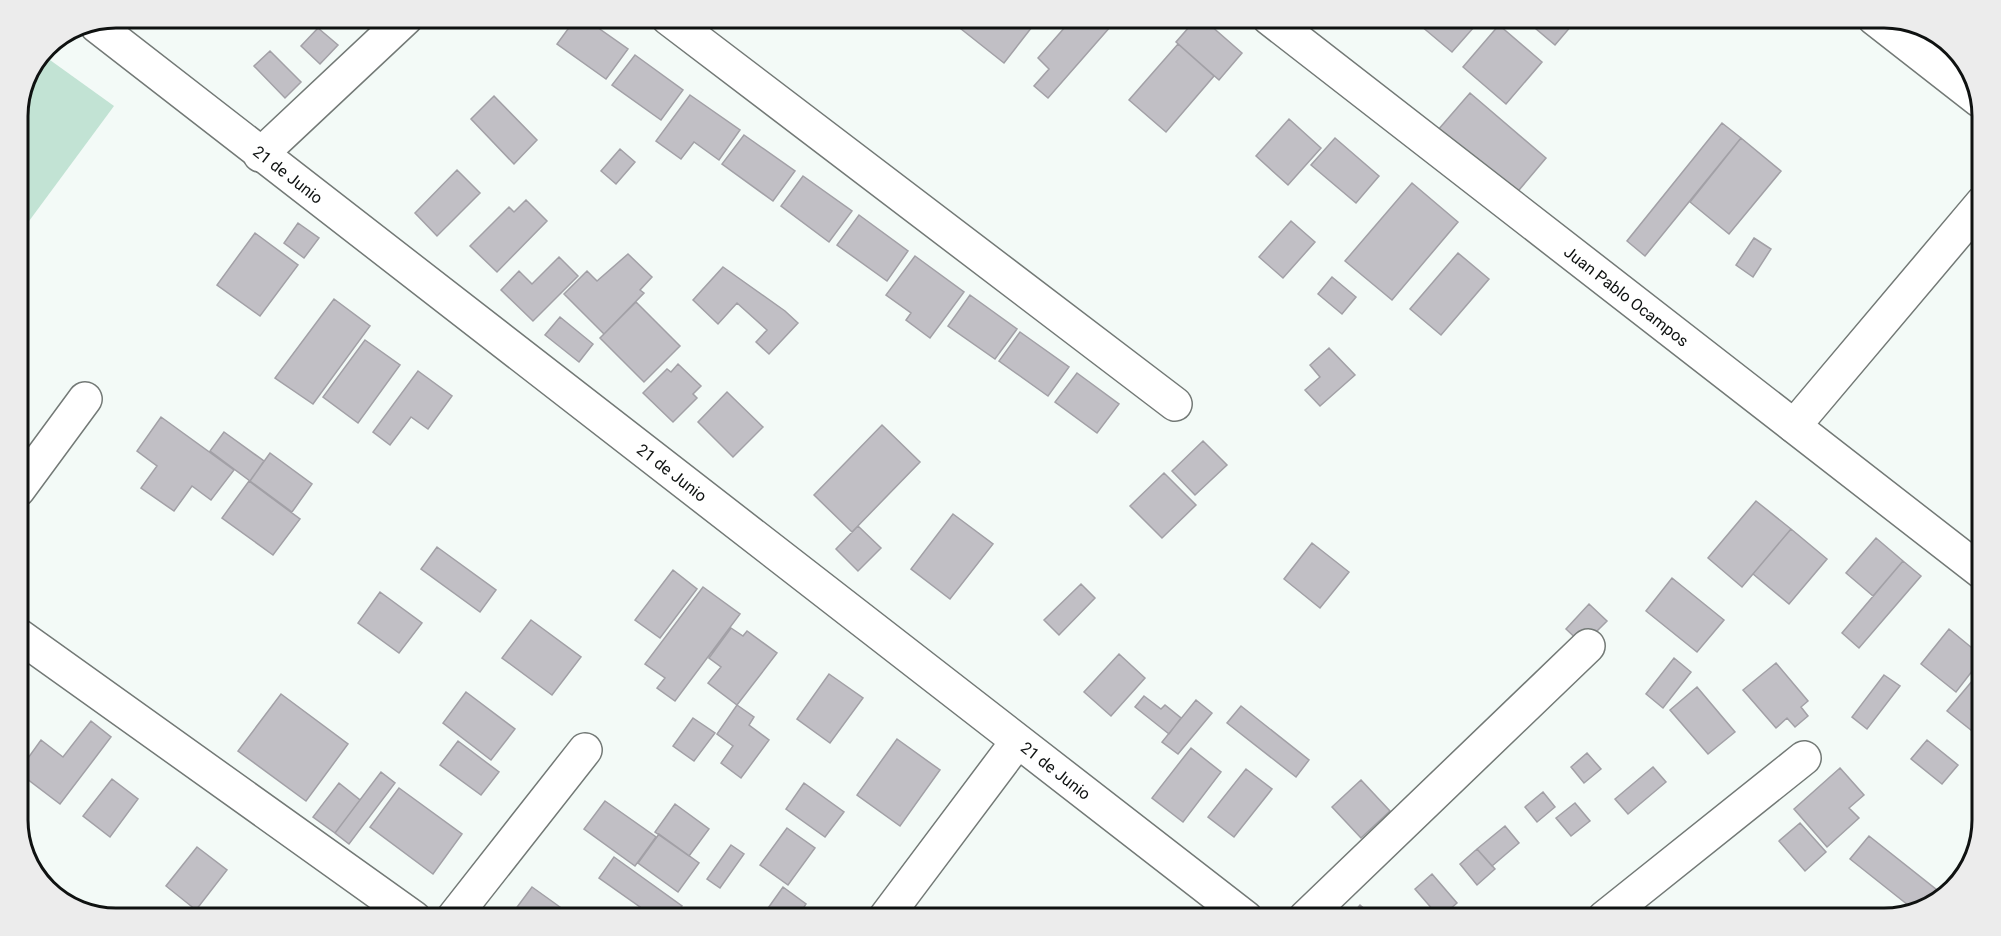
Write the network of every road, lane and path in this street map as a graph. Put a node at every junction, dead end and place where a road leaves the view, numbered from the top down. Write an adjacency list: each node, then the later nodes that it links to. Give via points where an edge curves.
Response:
1 (395, 28): 7 (street)
2 (681, 28): 10 (street)
3 (1282, 28): 11 (street, Juan Pablo Ocampos)
4 (1887, 28): 6 (street)
5 (102, 30): 7 (street, 21 de Junio)
6 (1969, 92)
7 (260, 155): 16 (street, 21 de Junio)
8 (1972, 215): 11 (street)
9 (86, 399): 12 (street)
10 (1175, 404)
11 (1794, 426): 13 (street, Juan Pablo Ocampos)
12 (29, 475)
13 (1972, 564)
14 (29, 643): 19 (street)
15 (1588, 646): 23 (street)
16 (1017, 742): 21 (street); 22 (street, 21 de Junio)
17 (585, 750): 20 (street)
18 (1804, 758): 24 (street)
19 (400, 908)
20 (461, 908)
21 (892, 908)
22 (1233, 908)
23 (1315, 908)
24 (1616, 908)

